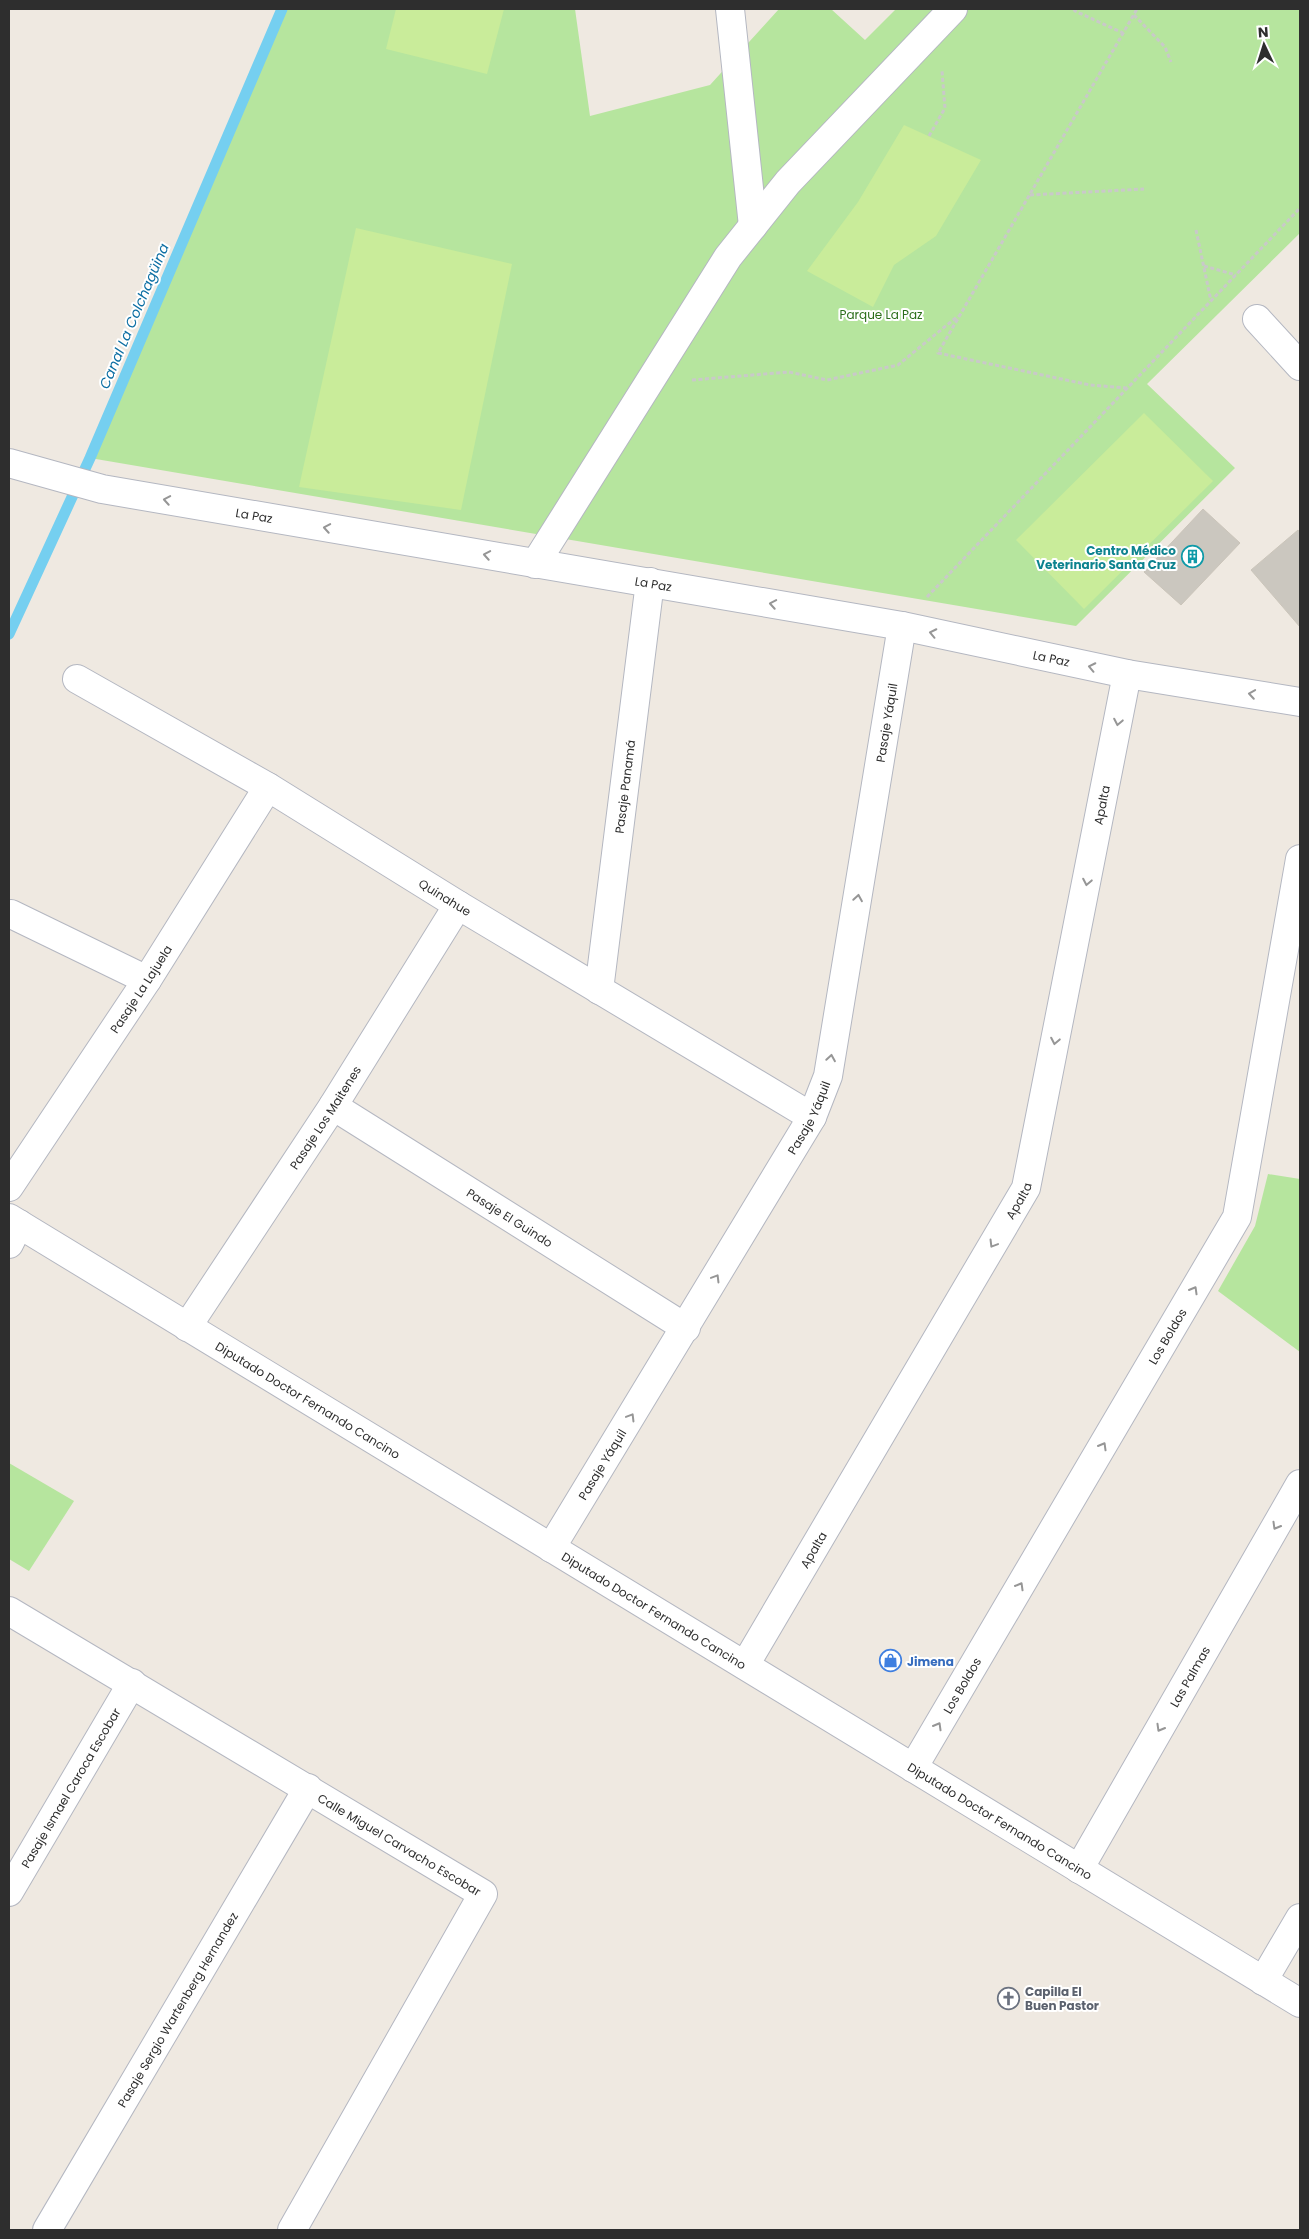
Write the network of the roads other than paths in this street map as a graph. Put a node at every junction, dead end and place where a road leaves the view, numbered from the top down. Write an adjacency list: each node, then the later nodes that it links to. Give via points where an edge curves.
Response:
1 (953, 9): 3 (street, via 788,182)
2 (736, 14): 3 (street)
3 (753, 226): 7 (street, via 728,257)
4 (1256, 319): 5 (street)
5 (1300, 366)
6 (9, 463): 7 (street, La Paz, one-way to 6, via 102,489)
7 (535, 564): 8 (street, La Paz)
8 (650, 582): 9 (street, La Paz, one-way to 8); 18 (street, Pasaje Panamá)
9 (902, 626): 10 (street, La Paz, one-way to 9); 20 (street, Pasaje Yáquil, one-way to 9, via 828,1076)
10 (1127, 674): 12 (street, La Paz, one-way to 10); 28 (street, Apalta, one-way to 28, via 1026,1188)
11 (77, 679): 13 (street, Quinahue)
12 (1300, 702)
13 (268, 787): 15 (street, Quinahue); 17 (street, Pasaje La Lajuela)
14 (1300, 859): 30 (street, Los Boldos, one-way to 14, via 1237,1217)
15 (458, 905): 18 (street, Quinahue); 19 (street, Pasaje Los Maitenes)
16 (11, 914): 17 (street)
17 (146, 980): 21 (street, Pasaje La Lajuela)
18 (599, 990): 20 (street, Quinahue)
19 (333, 1106): 23 (street, Pasaje Los Maitenes); 24 (street, Pasaje El Guindo)
20 (812, 1117): 24 (street, Pasaje Yáquil, one-way to 20)
21 (9, 1187)
22 (12, 1229): 23 (street, Diputado Doctor Fernando Cancino)
23 (187, 1326): 26 (street, Diputado Doctor Fernando Cancino)
24 (686, 1328): 26 (street, Pasaje Yáquil, one-way to 24)
25 (1300, 1484): 32 (street, Las Palmas, one-way to 32)
26 (551, 1548): 28 (street, Diputado Doctor Fernando Cancino)
27 (9, 1611): 29 (street, Calle Miguel Carvacho Escobar)
28 (745, 1665): 30 (street, Diputado Doctor Fernando Cancino)
29 (132, 1683): 31 (street, Calle Miguel Carvacho Escobar); 33 (street, Pasaje Ismael Caroca Escobar)
30 (913, 1768): 32 (street, Diputado Doctor Fernando Cancino)
31 (308, 1788): 37 (street, Pasaje Sergio Wartenberg Hernandez); 38 (street, Calle Miguel Carvacho Escobar, via 483,1894)
32 (1079, 1868): 35 (street, Diputado Doctor Fernando Cancino)
33 (9, 1892)
34 (1300, 1918): 35 (street)
35 (1263, 1981): 36 (street, Diputado Doctor Fernando Cancino)
36 (1300, 2003)
37 (47, 2230)
38 (292, 2230)

